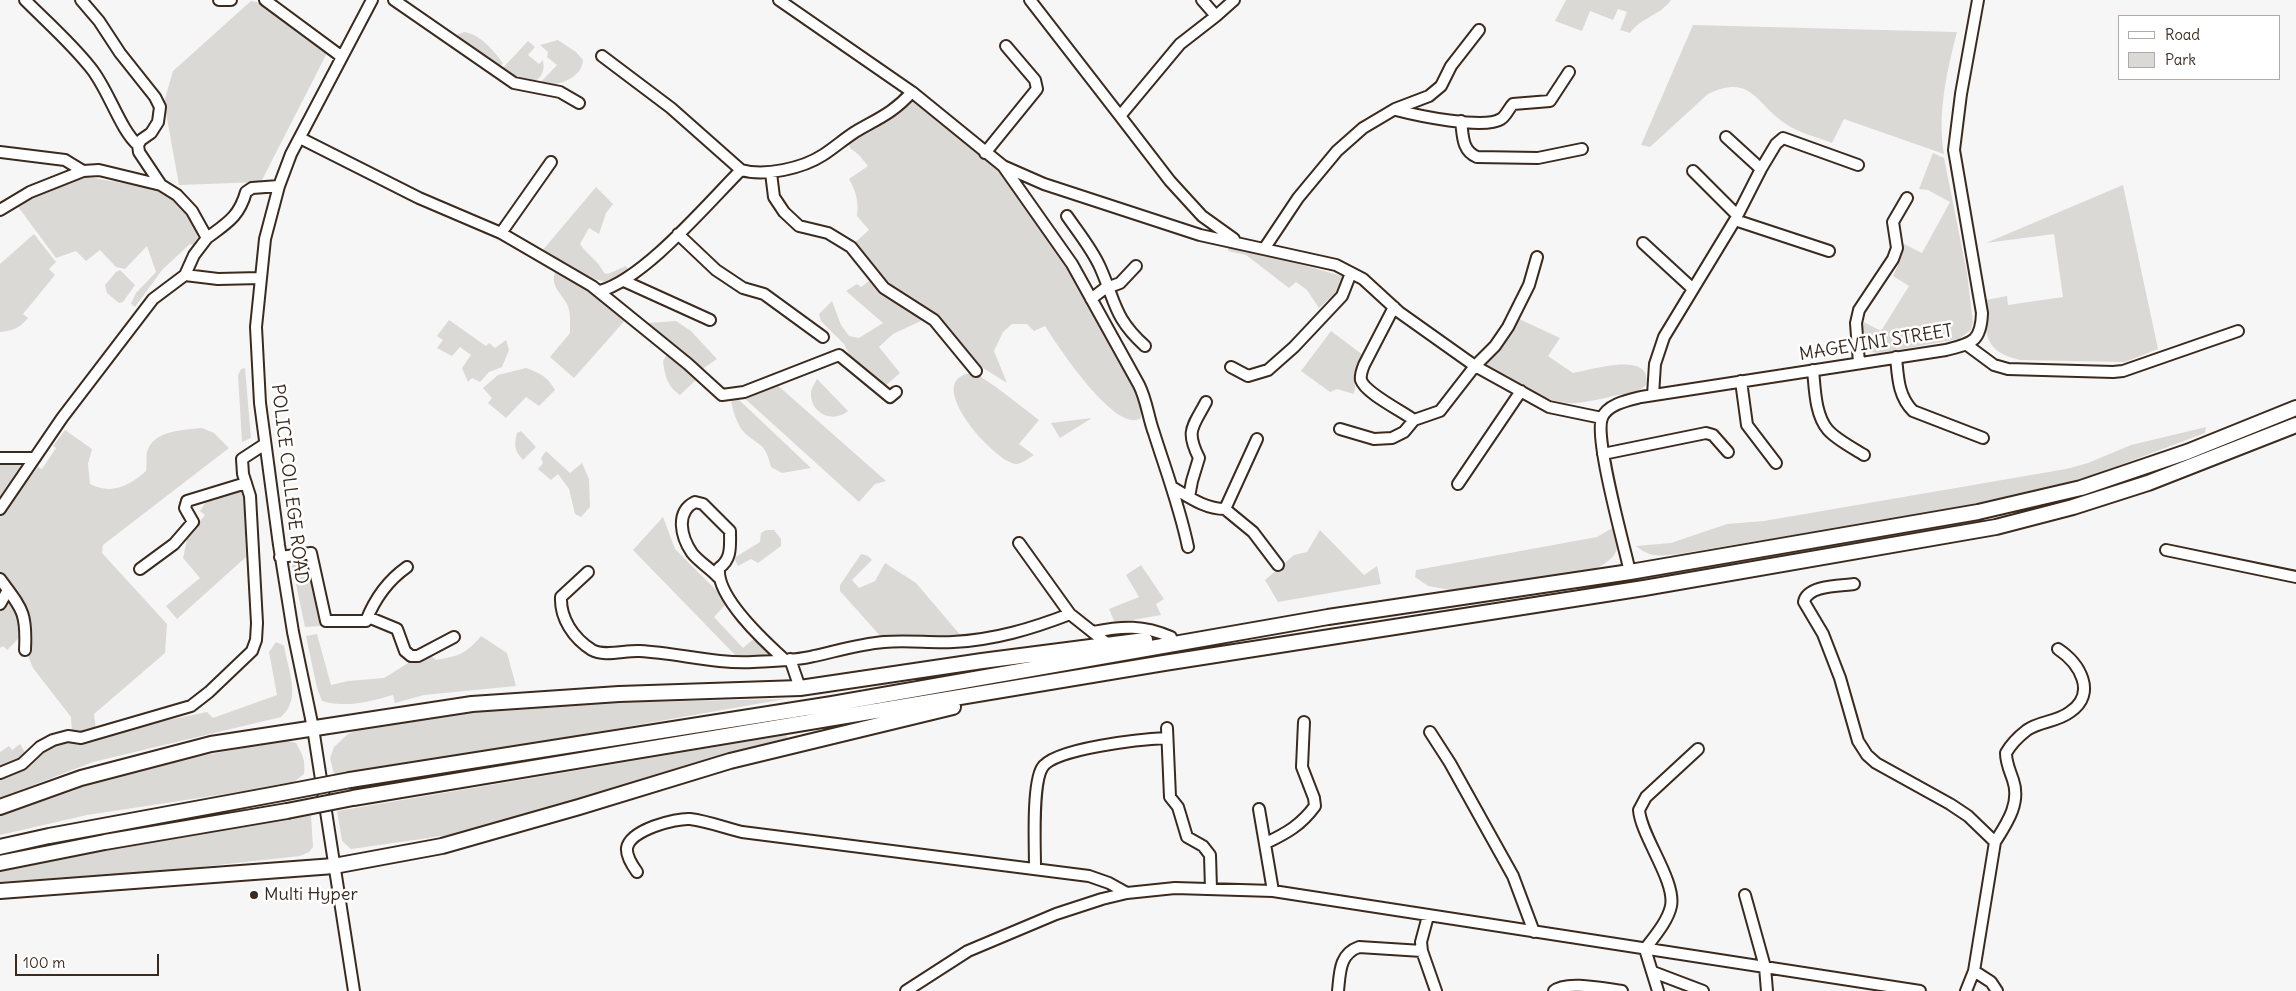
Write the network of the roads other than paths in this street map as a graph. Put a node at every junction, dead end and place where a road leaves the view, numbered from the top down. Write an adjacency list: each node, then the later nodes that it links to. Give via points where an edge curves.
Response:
1 (25, 0): 26 (street, via 90,66 130,138)
2 (81, 0): 26 (street, via 160,107 158,122)
3 (219, 0): 4 (street)
4 (231, 0)
5 (265, 0): 17 (street)
6 (372, 0): 17 (street, POLICE COLLEGE ROAD)
7 (394, 0): 20 (street, via 514,83 560,92)
8 (779, 0): 19 (street)
9 (1030, 0): 22 (street)
10 (1202, 0): 13 (street)
11 (1234, 0): 13 (street)
12 (1978, 0): 65 (street, MAGEVINI STREET, via 1954,150 1982,313 1976,340)
13 (1216, 16): 22 (street, via 1180,44)
14 (1479, 30): 21 (street, via 1441,86 1421,100)
15 (1006, 46): 29 (street, via 1034,80 1037,90)
16 (602, 56): 34 (street, via 671,108)
17 (342, 57): 25 (street, POLICE COLLEGE ROAD)
18 (1569, 72): 23 (street, via 1550,101 1513,104 1503,117 1494,122)
19 (912, 92): 29 (street); 37 (street, via 897,108 822,156)
20 (579, 104)
21 (1395, 110): 23 (street, via 1433,119); 49 (street, via 1362,128 1337,151 1298,198)
22 (1120, 116): 47 (street, via 1170,181 1202,216)
23 (1462, 121): 27 (street, via 1466,149 1477,157 1538,158)
24 (1726, 137): 33 (street)
25 (300, 138): 39 (street, POLICE COLLEGE ROAD); 44 (street, via 419,198)
26 (138, 145): 38 (street, via 146,164)
27 (1582, 149)
28 (0, 152): 35 (street, via 65,160)
29 (984, 153): 32 (street)
30 (551, 162): 44 (street)
31 (1858, 165): 33 (street, via 1783,138)
32 (1003, 166): 47 (street, via 1044,184 1184,230); 60 (street, via 1072,264)
33 (1761, 169): 43 (street)
34 (741, 170): 37 (street, via 754,174); 45 (street)
35 (83, 171): 38 (street, via 100,170); 41 (street, via 36,189)
36 (1693, 171): 43 (street)
37 (772, 172): 72 (street, via 774,197 784,212 799,226 828,232 851,247 884,288 934,320)
38 (161, 185): 46 (street, via 177,195 192,211)
39 (278, 186): 46 (street, via 252,188 246,192 241,209); 55 (street, POLICE COLLEGE ROAD)
40 (1907, 198): 68 (street, via 1893,222 1897,248 1894,259 1859,310 1856,323)
41 (0, 210)
42 (1067, 216): 57 (street, via 1093,253)
43 (1736, 218): 50 (street); 58 (street)
44 (501, 233): 59 (street)
45 (678, 234): 56 (street); 64 (street, via 716,270 743,288 764,294)
46 (207, 238): 54 (street)
47 (1237, 241): 49 (street)
48 (1643, 243): 58 (street)
49 (1264, 249): 53 (street, via 1336,265)
50 (1829, 251)
51 (1537, 257): 69 (street, via 1529,285 1508,327 1496,346)
52 (1136, 266): 57 (street, via 1120,283)
53 (1352, 273): 61 (street); 70 (street, via 1342,296 1328,313 1268,370 1248,376)
54 (185, 275): 55 (street, via 218,279); 90 (street, via 153,299)
55 (260, 278): 85 (street, POLICE COLLEGE ROAD, via 256,327)
56 (624, 281): 59 (street); 62 (street)
57 (1108, 288): 60 (street); 66 (street, via 1127,330)
58 (1693, 289): 76 (street, via 1664,337 1655,364)
59 (600, 291): 75 (street, via 722,395 744,392 839,355 890,397)
60 (1091, 299): 94 (street, via 1147,402)
61 (1394, 307): 69 (street); 80 (street, via 1364,365 1361,382)
62 (710, 320)
63 (2238, 332): 65 (street, via 2113,372 2008,369 1994,365)
64 (823, 337)
65 (1967, 344): 67 (street, MAGEVINI STREET)
66 (1145, 346)
67 (1896, 358): 68 (street, MAGEVINI STREET); 83 (street, via 1905,404 1913,411)
68 (1859, 363): 71 (street, MAGEVINI STREET)
69 (1475, 366): 74 (street); 80 (street, via 1440,411)
70 (1231, 367)
71 (1813, 370): 73 (street, MAGEVINI STREET); 88 (street, via 1823,422 1829,431)
72 (976, 371)
73 (1741, 381): 76 (street, MAGEVINI STREET); 91 (street, via 1747,425)
74 (1520, 391): 79 (street, via 1549,407); 93 (street)
75 (896, 392)
76 (1653, 395): 79 (street, MAGEVINI STREET, via 1620,403)
77 (1206, 402): 95 (street, via 1190,436 1200,458)
78 (2296, 408): 106 (highway, via 2186,452 2081,488 1978,512)
79 (1602, 418): 87 (street)
80 (1414, 420): 82 (street, via 1404,432 1392,438 1374,439)
81 (2296, 425): 123 (highway, via 2148,483 1996,527 1644,588)
82 (1340, 430)
83 (1983, 438)
84 (1257, 439): 97 (street)
85 (265, 444): 92 (street, via 242,459); 101 (street, POLICE COLLEGE ROAD)
86 (1728, 452): 87 (street, via 1714,435 1706,433)
87 (1603, 454): 106 (street)
88 (1864, 456)
89 (0, 458): 90 (street)
90 (34, 458): 96 (street)
91 (1776, 463)
92 (246, 483): 104 (street, via 187,501 185,508 193,522 187,531); 129 (street, via 250,496 258,623 252,651 191,706 81,738 68,736 53,740 22,764)
93 (1458, 484)
94 (1172, 487): 95 (street); 99 (street)
95 (1189, 497): 97 (street, via 1214,509)
96 (0, 509)
97 (1225, 509): 102 (street, via 1253,532)
98 (1019, 543): 113 (street)
99 (1188, 547)
100 (2166, 550): 107 (street)
101 (280, 557): 114 (street, via 311,552 326,621 366,621); 126 (street, POLICE COLLEGE ROAD)
102 (1278, 565)
103 (407, 567): 114 (street, via 391,578)
104 (140, 569)
105 (588, 572): 122 (street, via 561,596 561,607 565,622 592,650 605,653 639,651 723,662)
106 (1630, 572): 115 (highway)
107 (2296, 576)
108 (718, 577): 108 (street, via 719,568 727,563 730,554 730,531 703,504 695,502 687,506 682,515 685,540 692,553); 122 (street, via 746,620)
109 (0, 579): 111 (street)
110 (1854, 584): 132 (street, via 1812,591 1804,602 1823,634 1861,747 1876,763 1968,816)
111 (8, 590): 112 (street); 121 (street, via 26,623)
112 (0, 604)
113 (1070, 614): 116 (street); 122 (street, via 995,637 917,644 886,642)
114 (368, 617): 117 (street, via 397,628 405,651 411,656 418,656)
115 (1328, 617): 118 (highway); 134 (highway, bridge, via 832,704 350,780)
116 (1093, 632): 118 (street, via 1138,627); 119 (street)
117 (454, 636)
118 (1171, 637): 119 (highway)
119 (1109, 645): 124 (highway)
120 (2058, 649): 132 (street, via 2078,667 2083,694 2071,712 2027,730 2006,753 2016,792 2015,805)
121 (25, 650)
122 (788, 659): 124 (street)
123 (1164, 663): 135 (highway, bridge, via 353,798); 136 (highway, via 918,714 730,761 442,846)
124 (800, 688): 126 (highway, via 540,698 472,704)
125 (1304, 722): 133 (street, via 1302,767 1315,806 1290,832)
126 (313, 728): 130 (highway, via 211,744 81,778); 136 (street, POLICE COLLEGE ROAD)
127 (1430, 732): 145 (street, via 1513,876)
128 (1698, 750): 146 (street, via 1646,797 1639,810 1661,864 1671,900 1659,929)
129 (0, 773)
130 (0, 807)
131 (1259, 809): 133 (street)
132 (1995, 842): 149 (street)
133 (1266, 843): 141 (street)
134 (0, 847)
135 (0, 863)
136 (334, 866): 140 (highway); 153 (street, POLICE COLLEGE ROAD)
137 (1035, 867): 138 (street, via 742,832 691,819 674,820 631,838 628,854); 139 (street, via 1038,793 1043,766 1052,760 1097,746 1167,733 1170,796 1178,807 1187,837 1203,846 1210,855); 142 (street, via 1089,876 1109,882)
138 (637, 872)
139 (1211, 889): 141 (street); 142 (street, via 1175,888)
140 (0, 891)
141 (1273, 891): 144 (street)
142 (1127, 893): 151 (street, via 1012,931 968,951)
143 (1745, 895): 148 (street)
144 (1428, 916): 145 (street); 147 (street, via 1421,942)
145 (1534, 932): 146 (street)
146 (1645, 949): 148 (street); 150 (street)
147 (1422, 952): 155 (street, via 1359,947 1351,950 1342,959); 156 (street)
148 (1765, 968): 152 (street); 161 (street)
149 (1974, 971): 163 (street); 164 (street, via 1991,982)
150 (1653, 972): 159 (street); 160 (street)
151 (916, 988): 154 (street)
152 (1881, 988): 162 (street)
153 (354, 991)
154 (906, 991)
155 (1338, 991)
156 (1436, 991)
157 (1554, 991): 158 (street, via 1559,986 1568,985)
158 (1622, 991)
159 (1658, 991)
160 (1703, 991)
161 (1767, 991)
162 (1920, 991)
163 (1966, 991)
164 (1997, 991)

